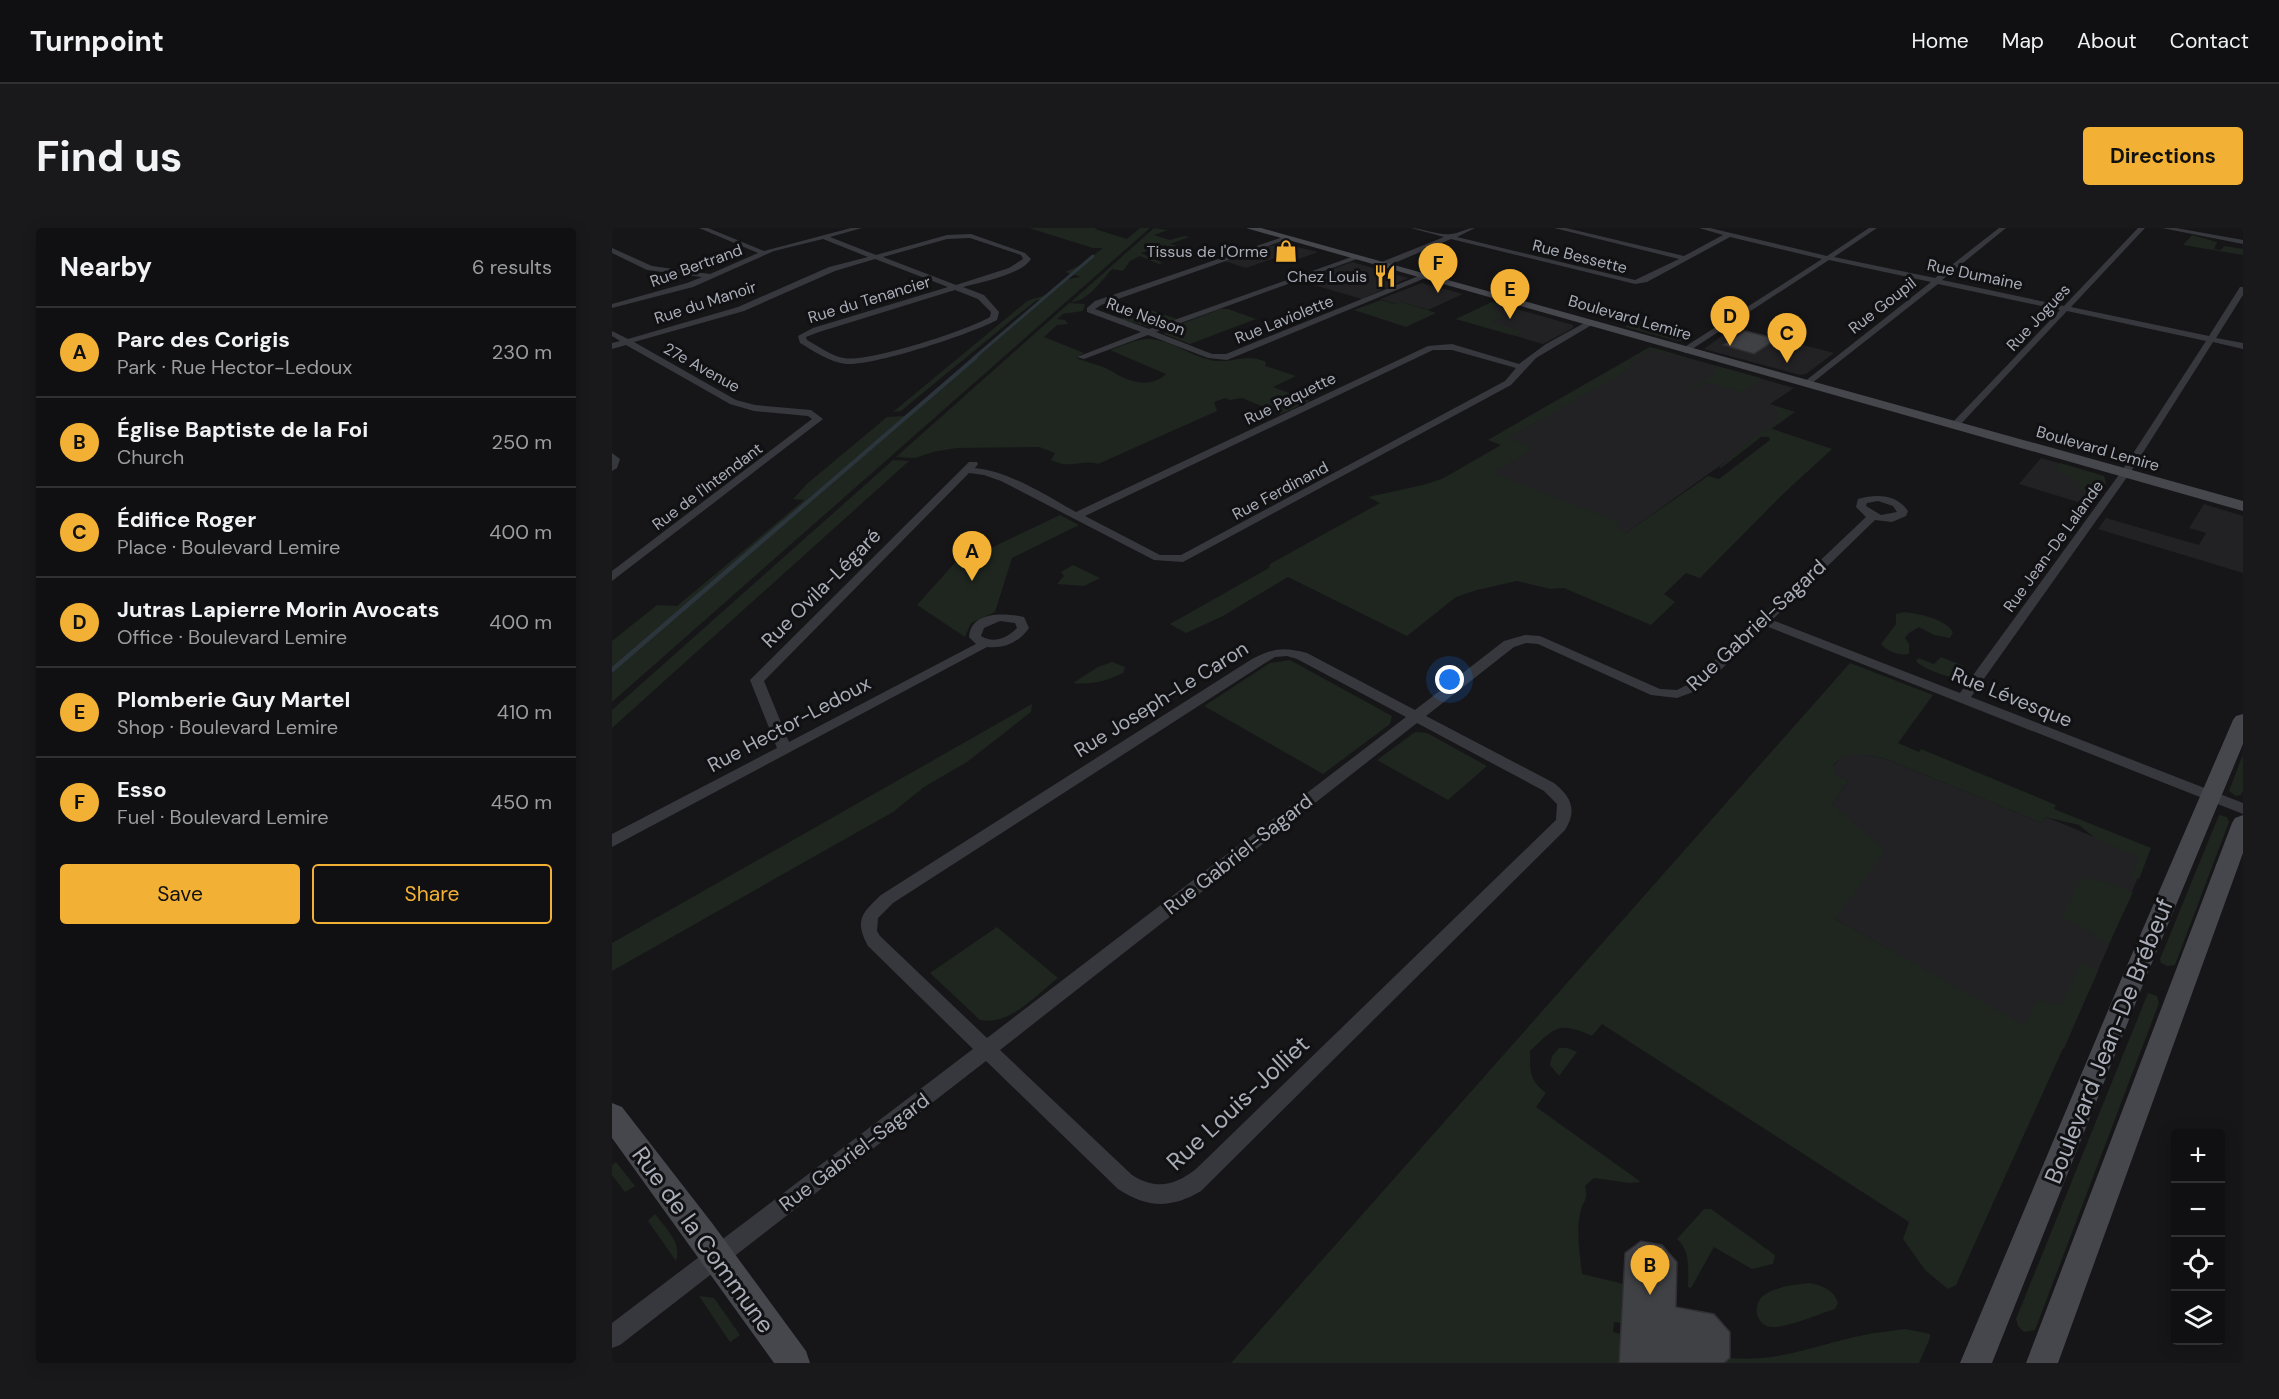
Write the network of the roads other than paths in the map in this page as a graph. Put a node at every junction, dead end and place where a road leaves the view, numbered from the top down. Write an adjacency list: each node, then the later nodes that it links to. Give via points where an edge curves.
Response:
1 (702, 228): 13 (street)
2 (728, 228): 13 (street)
3 (859, 228): 15 (street, Rue Bertrand)
4 (1251, 228): 17 (main road, Boulevard Lemire)
5 (1414, 228): 16 (street, Rue Bessette)
6 (1472, 228): 16 (street)
7 (1557, 228): 23 (street)
8 (1702, 228): 14 (street, Rue Dumaine)
9 (1874, 228): 24 (street)
10 (2003, 228): 28 (street, Rue Goupil)
11 (2142, 228): 32 (street, Rue Jogues)
12 (2165, 228): 18 (street)
13 (712, 232): 20 (street)
14 (1729, 235): 23 (street); 24 (street, Rue Dumaine)
15 (823, 237): 20 (street, Rue Bertrand); 21 (street)
16 (1450, 237): 23 (street, Rue Bessette, via 1635,282); 25 (street)
17 (1286, 238): 22 (main road, Boulevard Lemire); 35 (street, Rue Nelson, via 1090,308 1095,314)
18 (2243, 242)
19 (612, 250): 26 (street, via 650,268)
20 (764, 253): 26 (street, Rue Bertrand)
21 (873, 257): 29 (street); 29 (street, Rue du Manoir, via 957,235 971,236 1027,257 1015,269); 37 (street, Rue du Manoir, via 829,270 741,309)
22 (1354, 257): 25 (main road, Boulevard Lemire); 35 (street)
23 (1685, 258)
24 (1827, 258): 28 (street, Rue Dumaine); 40 (street)
25 (1382, 265): 27 (main road, Boulevard Lemire)
26 (711, 276): 31 (street, Rue Bertrand)
27 (1424, 277): 33 (main road, Boulevard Lemire); 42 (street, Rue Laviolette, via 1245,351)
28 (1937, 281): 32 (street, Rue Dumaine); 44 (street, Rue Goupil)
29 (955, 288): 29 (street, Rue du Tenancier, via 985,300 995,312 994,318 858,362 840,360 801,338)
30 (2243, 289): 36 (street, Rue Jean-De Lalande)
31 (612, 306)
32 (2066, 309): 36 (street, Rue Dumaine); 46 (street, Rue Jogues)
33 (1591, 323): 40 (main road, Boulevard Lemire); 43 (street, Rue Ferdinand, via 1548,345)
34 (612, 333): 37 (street, 27e Avenue)
35 (1148, 333): 41 (street); 42 (street, Rue Nelson)
36 (2211, 339): 39 (street, Rue Dumaine); 50 (street, Rue Jean-De Lalande)
37 (627, 342): 38 (street, Rue du Manoir); 45 (street, 27e Avenue, via 733,402)
38 (612, 346)
39 (2243, 346)
40 (1686, 350): 44 (main road, Boulevard Lemire)
41 (1081, 357)
42 (1221, 357)
43 (1521, 367): 52 (street, Rue Paquette, via 1452,347 1431,348); 52 (street, Rue Ferdinand, via 1508,383 1186,558 1158,558)
44 (1807, 384): 46 (main road, Boulevard Lemire)
45 (818, 417): 54 (street, Rue de l'Intendant)
46 (1955, 425): 50 (main road, Boulevard Lemire)
47 (612, 456): 49 (street)
48 (971, 466): 52 (street, Rue Ferdinand); 60 (street, Rue Ovila-Légaré, via 757,680)
49 (612, 468)
50 (2126, 473): 51 (main road, Boulevard Lemire); 57 (street, Rue Jean-De Lalande)
51 (2243, 506)
52 (1078, 515)
53 (1873, 516): 55 (street, Rue Gabriel-Sagard)
54 (612, 577)
55 (1765, 621): 57 (street, Rue Lévesque); 58 (street, Rue Gabriel-Sagard, via 1684,693 1656,692 1545,641 1525,639 1509,644)
56 (984, 643): 60 (street, Rue Hector-Ledoux)
57 (1963, 698): 61 (street, Rue Lévesque)
58 (1417, 716): 64 (street, Rue Joseph-Le Caron, via 1557,792 1566,806); 66 (street, Rue Joseph-Le Caron, via 1302,656 1287,651 1267,656 887,899 874,910); 67 (street, Rue Gabriel-Sagard)
59 (2243, 720): 61 (main road, Boulevard Jean-De Brébeuf)
60 (785, 749): 65 (street, Rue Hector-Ledoux)
61 (2210, 797): 62 (street, Rue Lévesque); 72 (main road, Boulevard Jean-De Brébeuf)
62 (2243, 810)
63 (2243, 823): 73 (main road)
64 (1560, 826): 67 (street, Rue Louis-Jolliet, via 1203,1176 1178,1194 1157,1197 1130,1186)
65 (612, 841)
66 (869, 922): 67 (street, Rue Louis-Jolliet, via 874,941)
67 (987, 1049): 69 (street, Rue Gabriel-Sagard)
68 (612, 1116): 69 (main road, Rue de la Commune)
69 (717, 1257): 70 (street, Rue Gabriel-Sagard); 71 (main road, Rue de la Commune)
70 (612, 1337)
71 (794, 1363)
72 (1976, 1363)
73 (2042, 1363)

